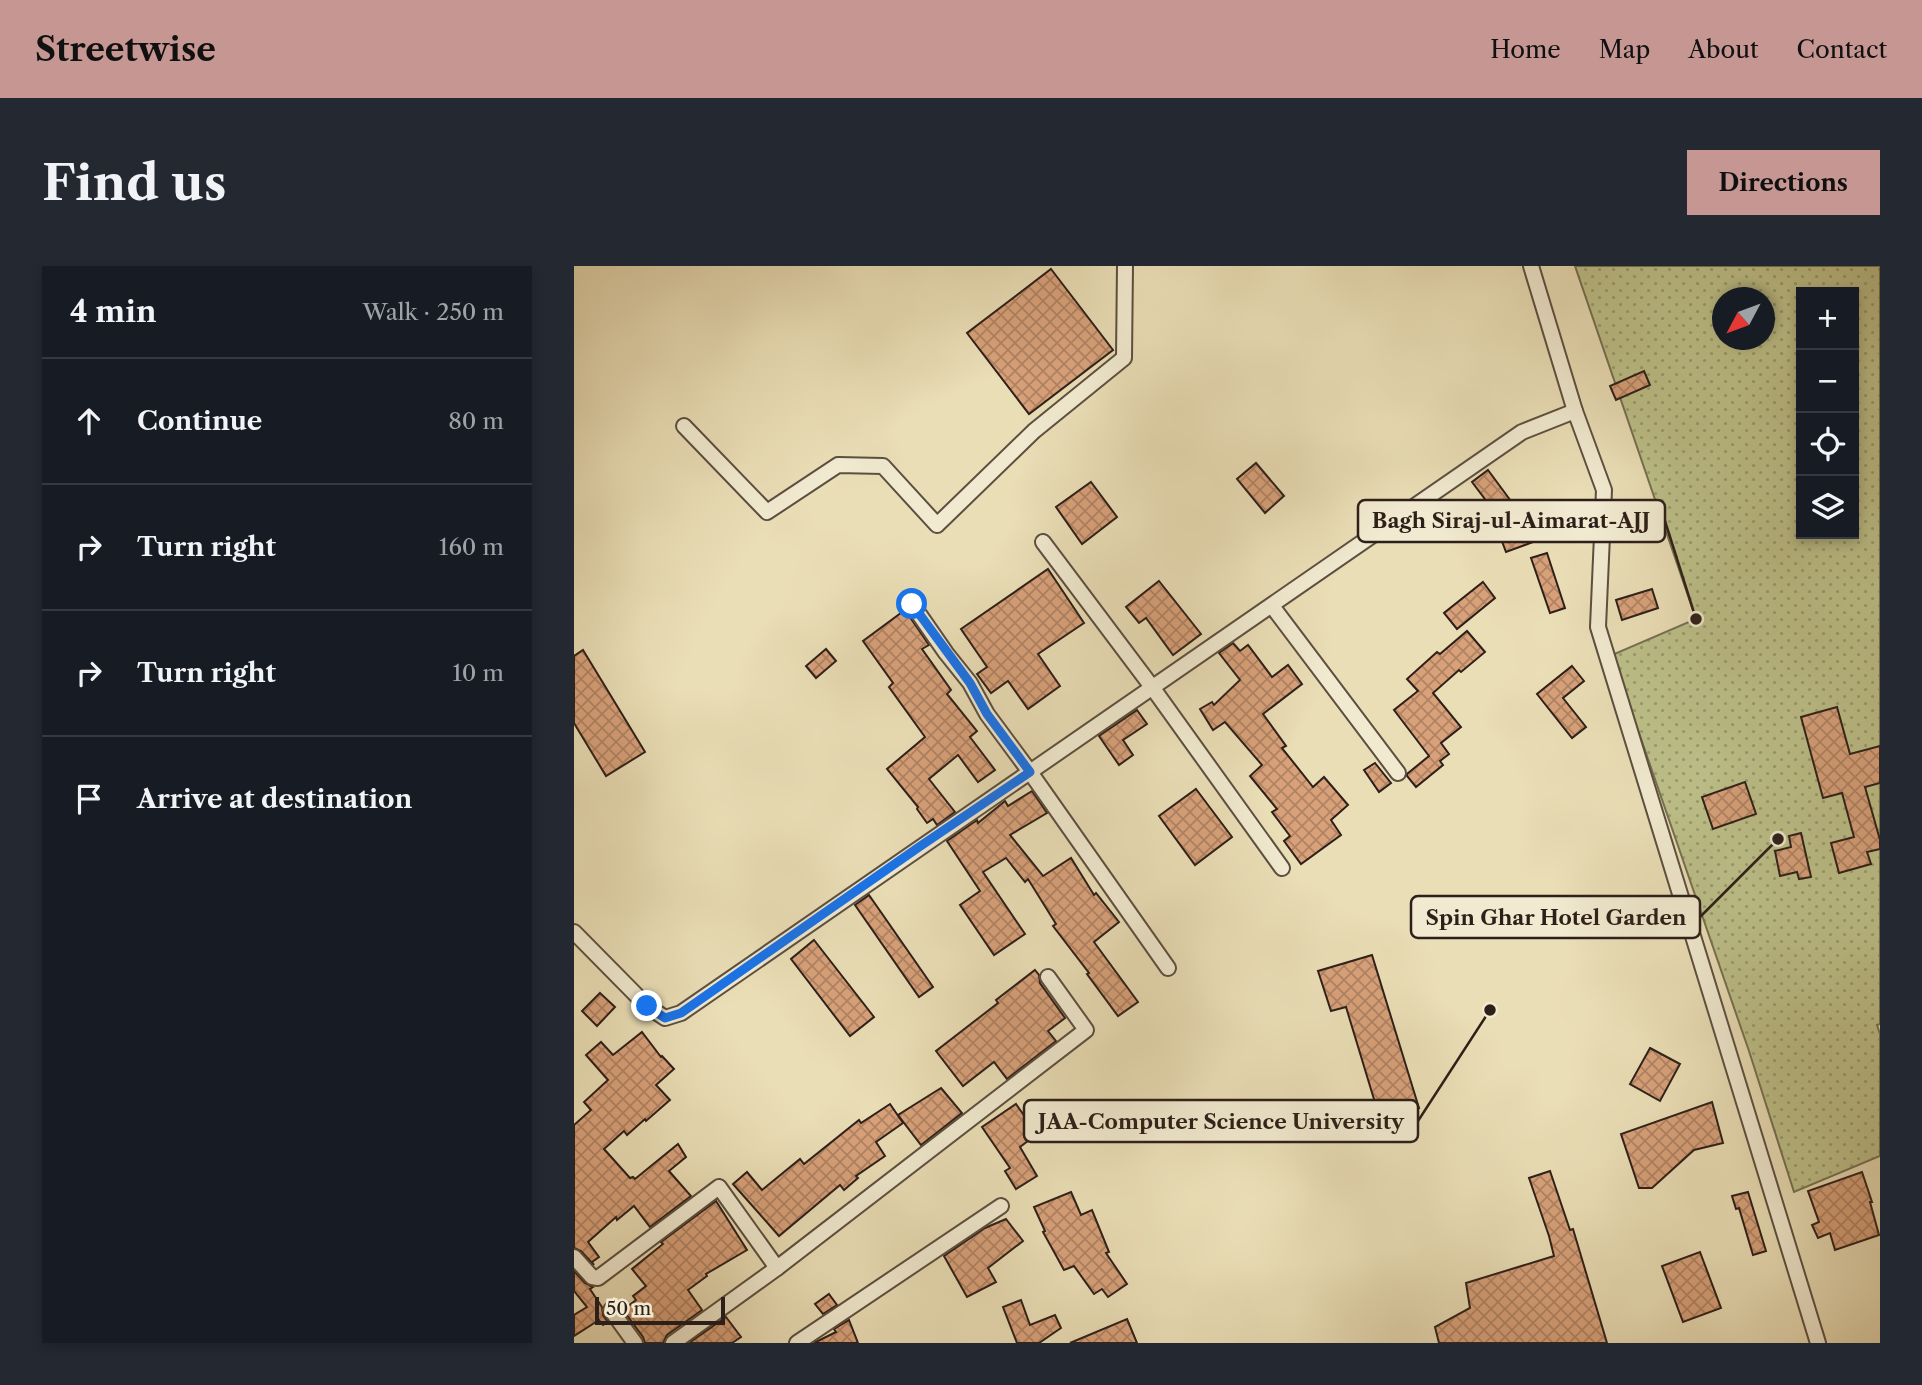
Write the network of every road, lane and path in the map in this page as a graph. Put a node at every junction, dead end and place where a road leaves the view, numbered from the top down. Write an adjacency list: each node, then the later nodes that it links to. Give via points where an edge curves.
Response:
1 (1125, 266): 4 (street, via 1124,358 1034,431 937,525 883,467 838,465 767,512)
2 (1531, 266): 3 (street)
3 (1575, 411): 7 (street, via 1522,432); 22 (street, via 1604,490 1598,626)
4 (684, 426)
5 (1043, 542): 8 (street)
6 (912, 604): 9 (street)
7 (1272, 606): 8 (street); 10 (street)
8 (1152, 687): 9 (street); 11 (street)
9 (1030, 772): 12 (street, via 681,1013 665,1018 647,1006); 13 (street)
10 (1398, 773)
11 (1282, 868)
12 (574, 932)
13 (1168, 968)
14 (1048, 976): 17 (street, via 1086,1030)
15 (1001, 1206): 21 (street)
16 (574, 1257): 17 (street, via 598,1278 719,1187)
17 (777, 1268): 20 (street)
18 (611, 1310): 19 (street)
19 (635, 1343)
20 (673, 1343)
21 (797, 1343)
22 (1818, 1343)

